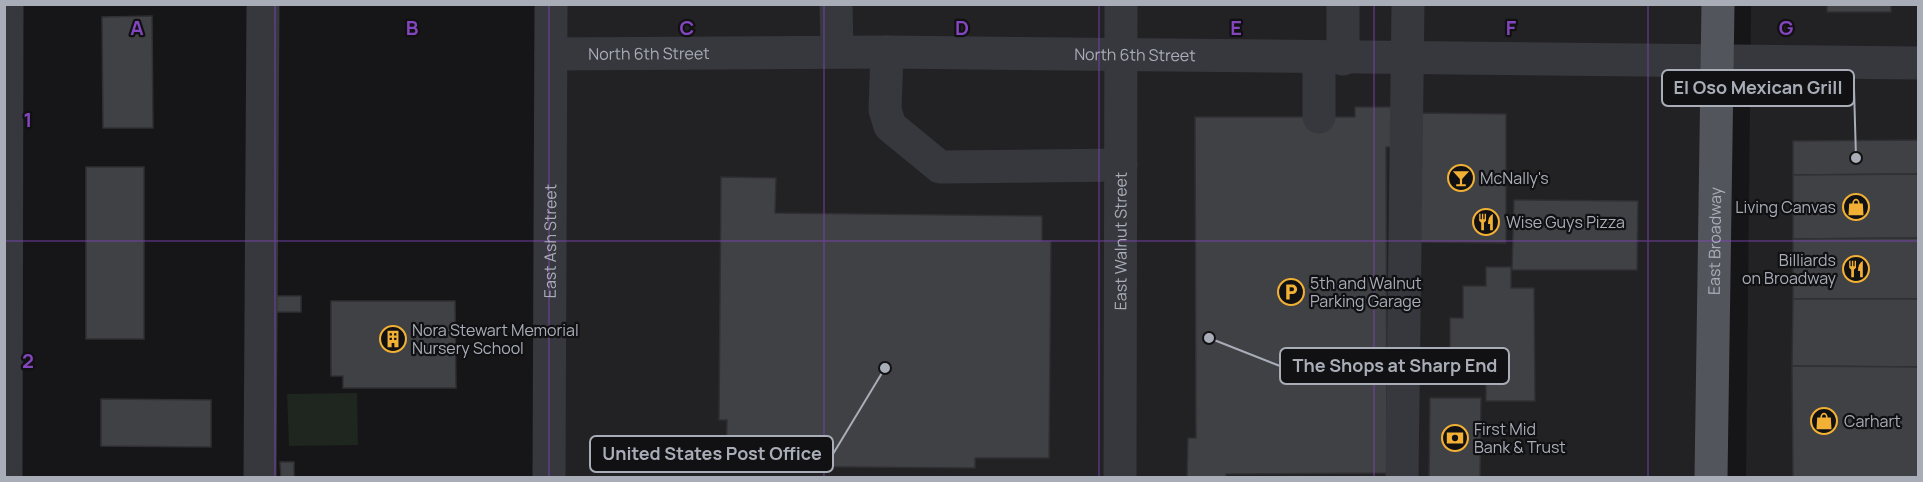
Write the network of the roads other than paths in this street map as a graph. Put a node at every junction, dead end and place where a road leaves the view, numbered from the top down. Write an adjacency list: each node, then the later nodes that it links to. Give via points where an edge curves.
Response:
1 (7, 4): 19 (street)
2 (263, 4): 20 (street)
3 (551, 4): 11 (street, East Ash Street)
4 (836, 4): 9 (street)
5 (1121, 4): 12 (street, East Walnut Street)
6 (1343, 4): 13 (street)
7 (1408, 4): 14 (street)
8 (1718, 4): 15 (main road, East Broadway)
9 (837, 52): 10 (street, North 6th Street); 11 (street, North 6th Street)
10 (887, 52): 12 (street, North 6th Street); 18 (street, via 885,110 890,126 940,167)
11 (551, 54): 21 (street, East Ash Street)
12 (1121, 56): 13 (street, North 6th Street); 18 (street, East Walnut Street)
13 (1331, 59): 14 (street, North 6th Street); 17 (street)
14 (1407, 59): 15 (street, North 6th Street); 23 (street)
15 (1717, 62): 16 (street, North 6th Street); 24 (main road, East Broadway)
16 (1918, 63)
17 (1319, 117)
18 (1121, 165): 22 (street, East Walnut Street)
19 (6, 477)
20 (260, 477)
21 (549, 477)
22 (1120, 477)
23 (1402, 477)
24 (1711, 477)

